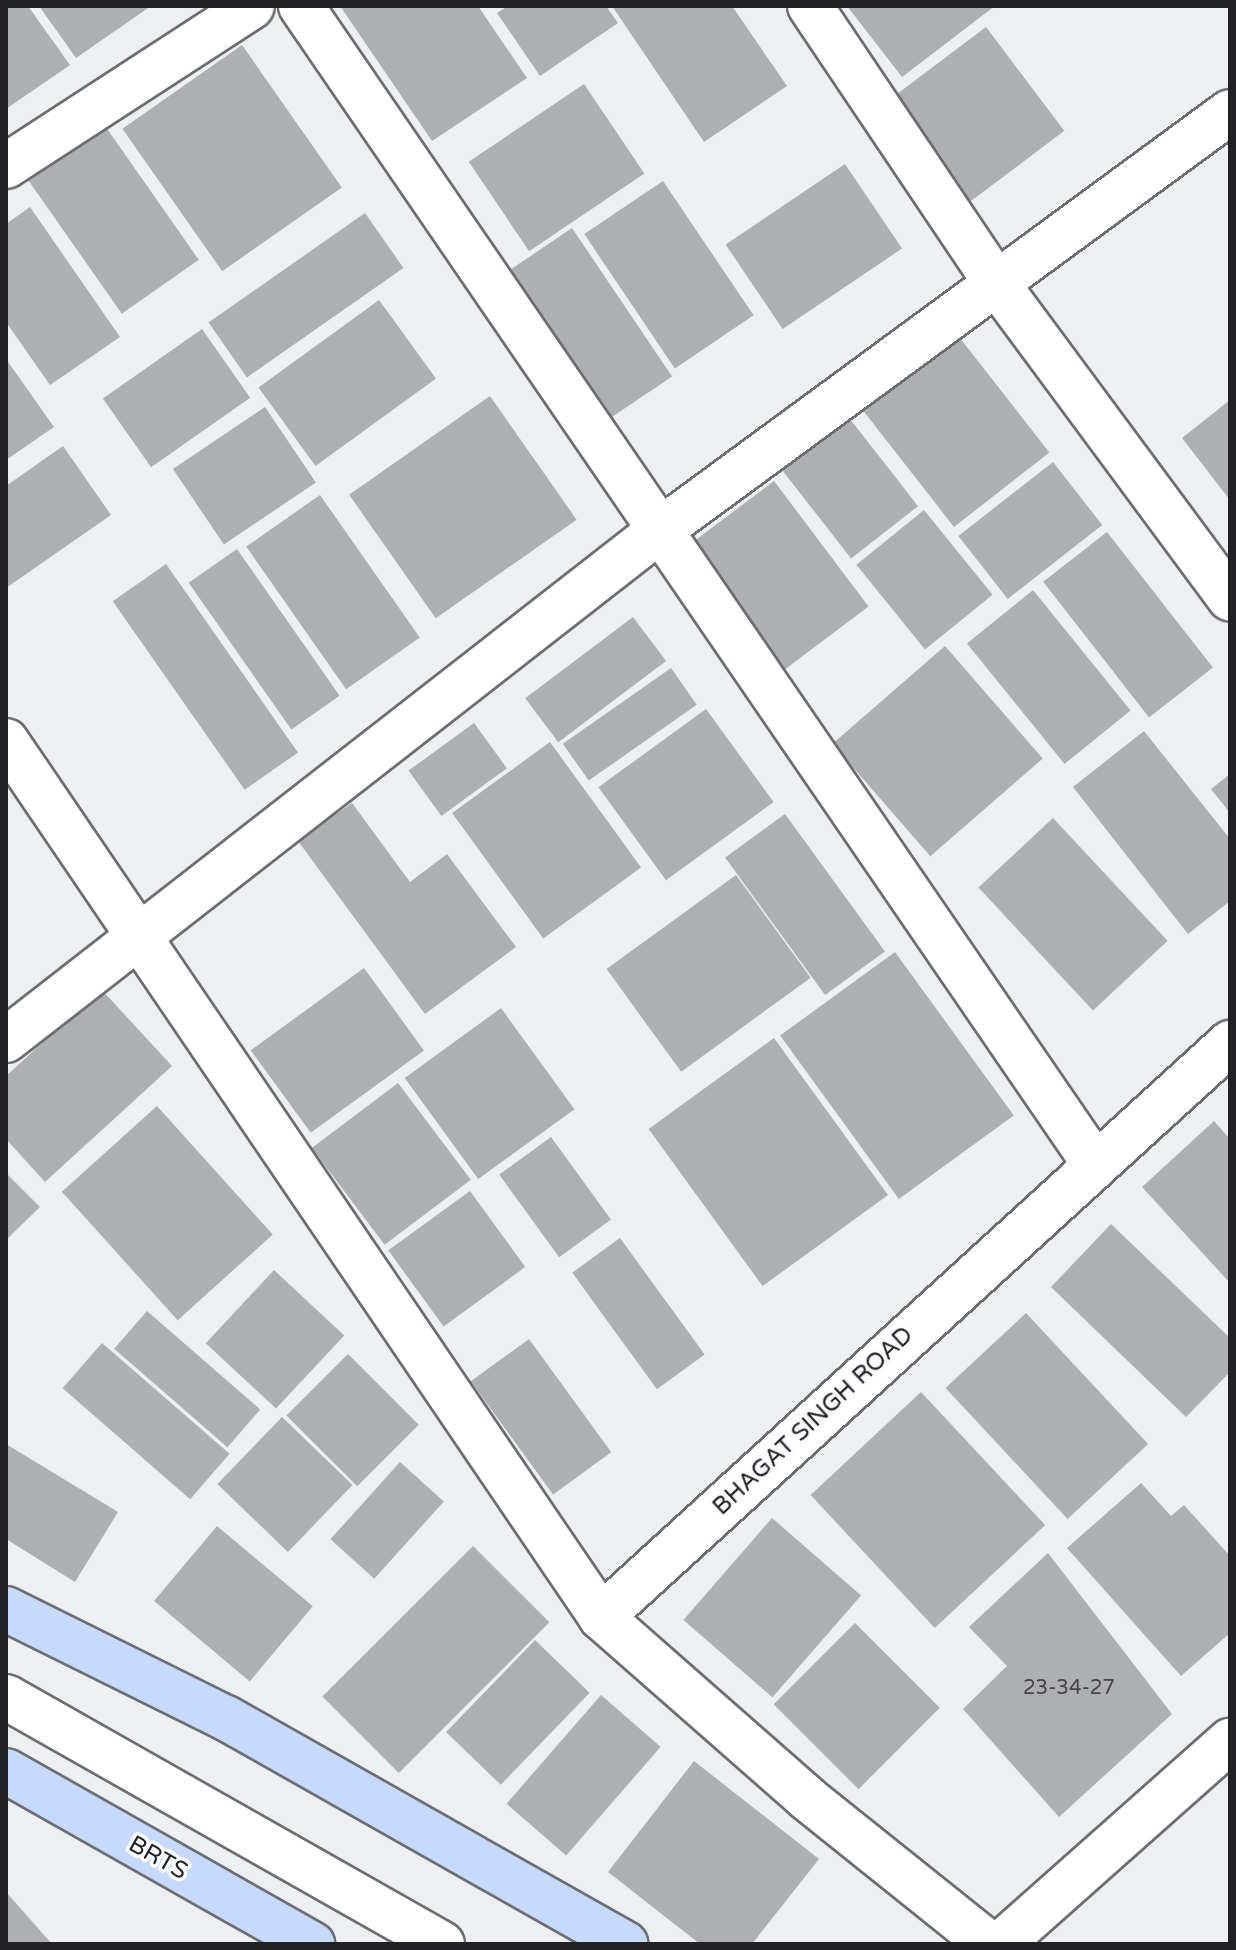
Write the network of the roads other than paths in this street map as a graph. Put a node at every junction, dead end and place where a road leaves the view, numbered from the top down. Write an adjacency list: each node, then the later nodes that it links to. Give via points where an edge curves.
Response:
1 (252, 6): 5 (street)
2 (301, 6): 7 (street)
3 (810, 6): 6 (street)
4 (1230, 112): 6 (street)
5 (6, 166)
6 (995, 281): 7 (street); 8 (street)
7 (659, 531): 10 (street); 13 (street)
8 (1230, 599)
9 (6, 741): 10 (street)
10 (137, 935): 11 (street); 15 (street)
11 (6, 1040)
12 (1230, 1043): 13 (street, BHAGAT SINGH ROAD)
13 (1094, 1163): 15 (street, BHAGAT SINGH ROAD)
14 (6, 1609): 21 (main road, via 226,1718)
15 (601, 1617): 22 (street, via 807,1798)
16 (6, 1697): 20 (street)
17 (1230, 1741): 23 (street)
18 (6, 1771): 19 (main road, BRTS)
19 (312, 1944)
20 (442, 1944)
21 (625, 1944)
22 (989, 1944)
23 (1001, 1944)

